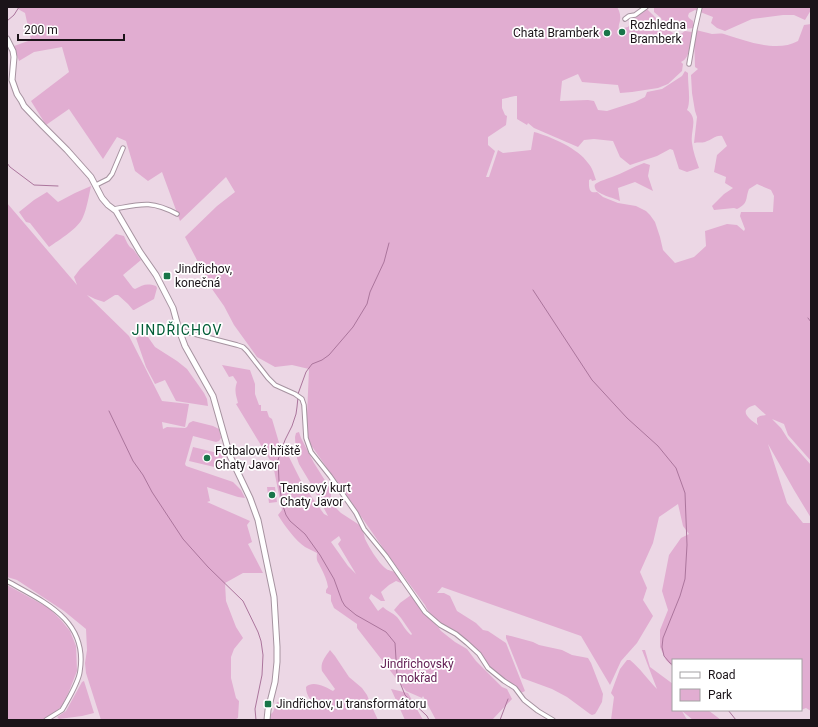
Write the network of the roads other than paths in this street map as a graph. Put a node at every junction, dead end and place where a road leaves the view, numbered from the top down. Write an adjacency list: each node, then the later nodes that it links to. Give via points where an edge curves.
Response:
1 (646, 7): 3 (street)
2 (700, 7): 5 (street)
3 (625, 19)
4 (7, 39): 7 (street, via 14,57 12,80 20,100 87,171)
5 (689, 64)
6 (123, 148): 7 (street, via 112,174)
7 (96, 186): 8 (street, via 102,198)
8 (114, 209): 9 (street, via 149,204); 10 (street, via 156,275 173,308)
9 (177, 214)
10 (178, 330): 13 (street, via 213,396 230,456 258,520 274,597 277,646 275,682); 14 (street, via 243,348 275,385 302,398 306,438 311,452 425,612 467,643 479,654 488,668 514,688 524,700)
11 (7, 581): 12 (street, via 52,607 72,626 78,640 80,672 62,710)
12 (46, 720)
13 (267, 720)
14 (553, 720)

